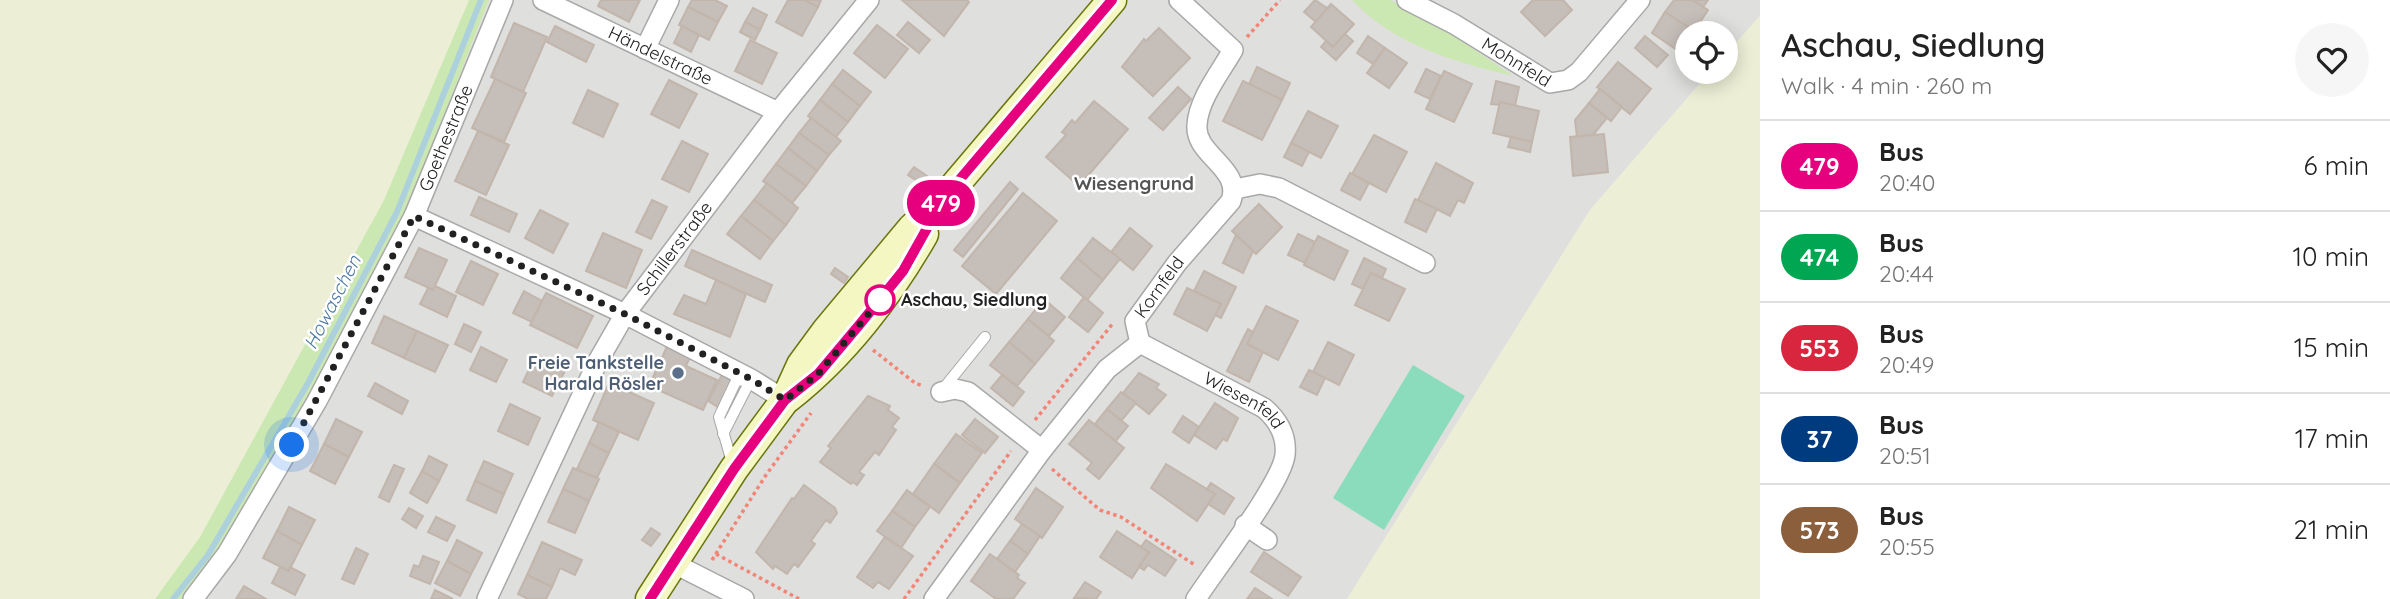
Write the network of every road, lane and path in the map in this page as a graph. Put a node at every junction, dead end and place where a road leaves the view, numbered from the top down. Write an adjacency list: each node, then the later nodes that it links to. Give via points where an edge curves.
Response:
1 (503, 0): 14 (street, Goethestraße)
2 (543, 0): 10 (street, Händelstraße)
3 (669, 0): 10 (street)
4 (869, 0): 12 (street, Schillerstraße)
5 (1112, 0): 23 (main road, via 826,331 801,365)
6 (1179, 0): 11 (street)
7 (1280, 0): 11 (path)
8 (1407, 0): 9 (street, Mohnfeld, via 1550,83 1568,80 1579,72)
9 (1640, 0)
10 (645, 49): 12 (street, Händelstraße)
11 (1233, 50): 13 (street, via 1198,114 1196,127 1198,138)
12 (778, 112): 16 (street, Schillerstraße)
13 (1235, 189): 15 (street, via 1260,184 1279,188); 17 (street, Kornfeld, via 1231,201)
14 (414, 216): 16 (street); 32 (street, Goethestraße, via 317,401 227,554)
15 (1425, 263)
16 (625, 314): 21 (street); 33 (street, Schillerstraße, via 598,361)
17 (1135, 321): 19 (street, Kornfeld); 24 (path, via 1121,313)
18 (985, 337): 22 (lane)
19 (1140, 342): 25 (street, Kornfeld, via 1107,369); 27 (street, Wiesenfeld, via 1251,399 1274,417 1284,438 1283,464)
20 (869, 346): 22 (path, via 915,383)
21 (751, 379): 23 (street); 26 (lane, via 736,381 719,417)
22 (941, 392): 24 (street, via 968,392)
23 (785, 400): 26 (main road)
24 (1023, 435): 25 (street); 38 (path)
25 (1040, 453): 31 (path, via 1100,510 1121,517); 39 (street, Kornfeld)
26 (734, 469): 30 (main road)
27 (1245, 526): 28 (street); 31 (street, Wiesenfeld)
28 (1268, 540)
29 (716, 554): 37 (path)
30 (675, 564): 34 (main road); 35 (main road); 36 (street)
31 (1212, 575): 40 (street, Wiesenfeld)
32 (192, 599)
33 (487, 599)
34 (650, 599)
35 (668, 599)
36 (744, 599)
37 (799, 599)
38 (904, 599)
39 (934, 599)
40 (1196, 599)

